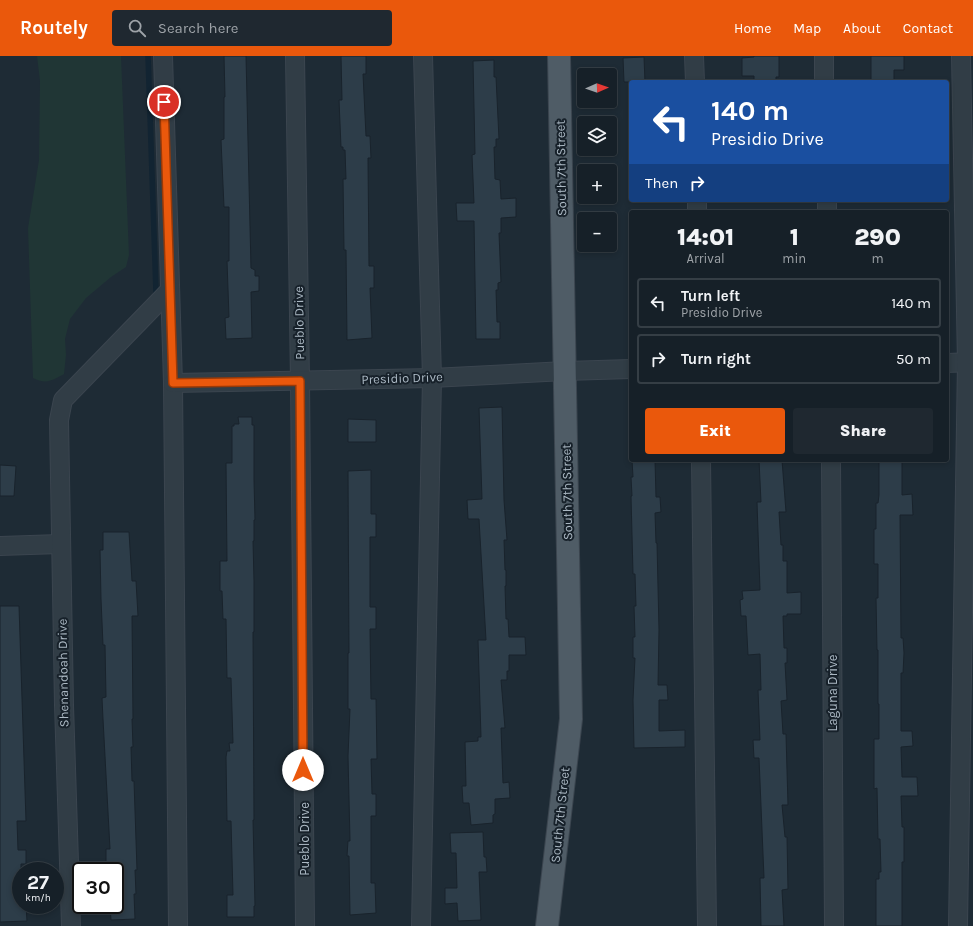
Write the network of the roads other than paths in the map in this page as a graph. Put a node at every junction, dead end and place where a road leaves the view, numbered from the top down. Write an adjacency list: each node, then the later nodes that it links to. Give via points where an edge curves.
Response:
1 (163, 56): 10 (street)
2 (295, 56): 16 (street, Pueblo Drive)
3 (423, 56): 15 (street)
4 (559, 56): 14 (main road, South 7th Street)
5 (694, 56): 8 (street)
6 (824, 56): 9 (street)
7 (961, 56): 11 (street)
8 (695, 80)
9 (824, 80)
10 (170, 290): 17 (street); 20 (street, Shenandoah Drive, via 62,400 59,420)
11 (970, 362): 12 (street); 29 (street)
12 (949, 363)
13 (629, 370): 14 (street, Presidio Drive)
14 (565, 371): 15 (street, Presidio Drive); 26 (main road, South 7th Street, via 571,719)
15 (432, 378): 16 (street, Presidio Drive); 25 (street)
16 (300, 381): 17 (street, Presidio Drive); 24 (street, Pueblo Drive)
17 (173, 383): 23 (street)
18 (701, 462): 27 (street)
19 (831, 462): 28 (street, Laguna Drive)
20 (60, 544): 21 (street); 22 (street, Shenandoah Drive)
21 (0, 546)
22 (70, 926)
23 (178, 926)
24 (305, 926)
25 (421, 926)
26 (547, 926)
27 (707, 926)
28 (834, 926)
29 (958, 926)

